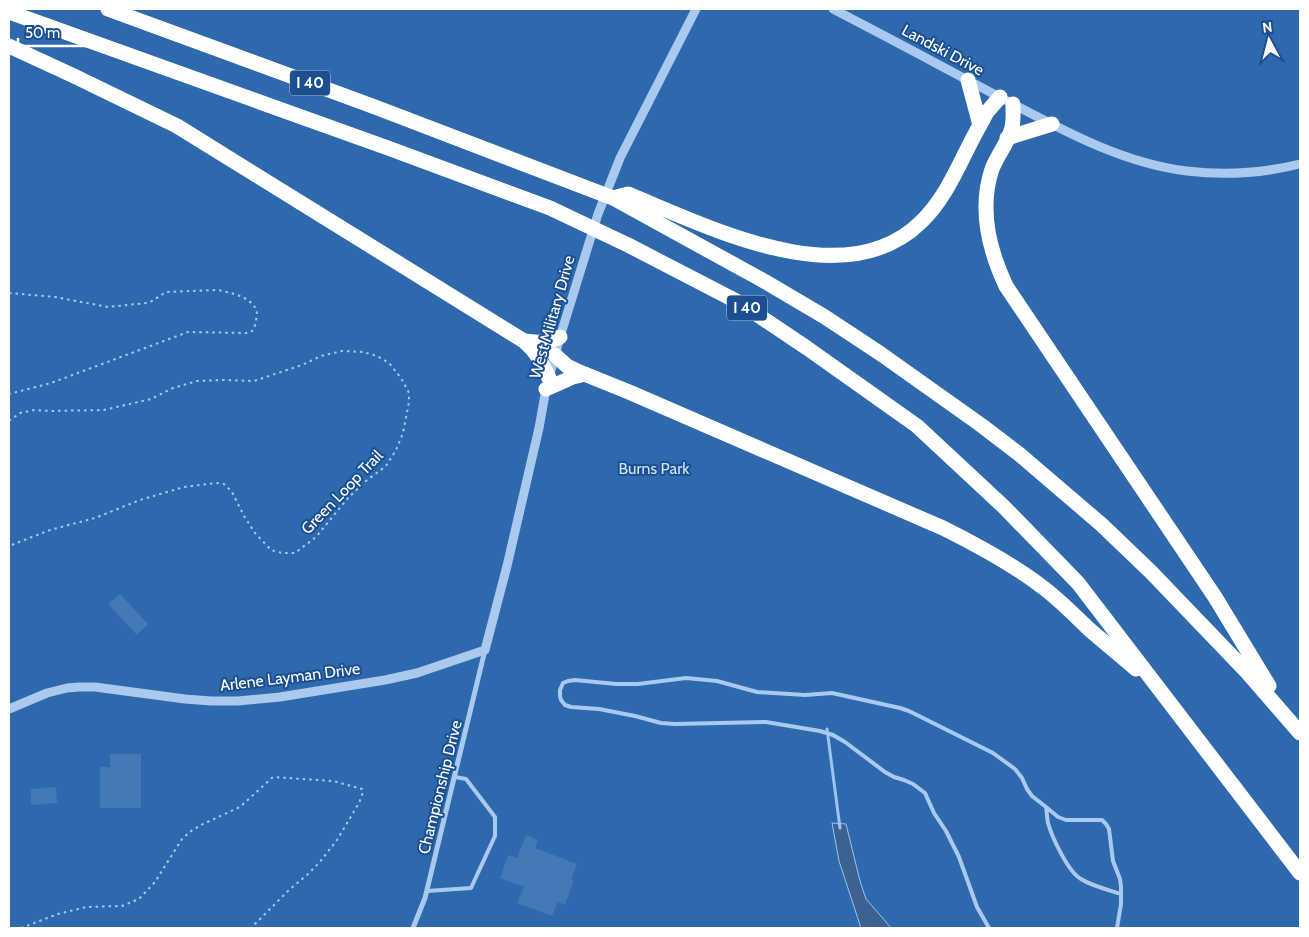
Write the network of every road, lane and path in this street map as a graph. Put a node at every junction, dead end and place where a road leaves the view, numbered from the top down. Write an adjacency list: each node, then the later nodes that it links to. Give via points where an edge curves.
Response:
1 (108, 9): 12 (highway, I 40)
2 (696, 9): 14 (street, West Military Drive, via 620,158 598,214)
3 (834, 9): 6 (street, Landski Drive)
4 (9, 12): 23 (highway, I 40, via 550,208 740,303 917,426 1004,507 1078,583)
5 (9, 46): 15 (highway, via 177,126)
6 (968, 80): 7 (street, Landski Drive); 9 (highway)
7 (1006, 100): 8 (street, Landski Drive); 9 (highway, via 986,112); 10 (highway, via 1012,124)
8 (1052, 124): 10 (highway); 11 (street, Landski Drive, via 1125,156 1186,171 1248,173)
9 (980, 125): 12 (highway, via 945,191 921,222 884,246 865,252 840,256 803,254 738,238 628,194)
10 (1008, 138): 25 (highway, via 992,172 986,209 993,255 1006,286 1215,597)
11 (1300, 164)
12 (613, 198): 25 (highway, I 40, via 825,317 1019,454 1109,532)
13 (9, 293): 19 (path, via 108,307 147,303 166,292 218,290 243,297 254,304 256,311 251,332 188,332 50,383)
14 (560, 337): 15 (highway, via 548,342); 16 (street, West Military Drive)
15 (524, 341): 18 (highway, via 541,361)
16 (555, 355): 17 (highway, via 567,366); 18 (street, West Military Drive)
17 (585, 374): 18 (highway); 23 (highway, via 983,548 1041,586)
18 (548, 384): 22 (street, West Military Drive)
19 (9, 394)
20 (9, 421): 21 (path, Green Loop Trail, via 20,413 34,410 104,410 151,400 197,381 254,381 342,351 363,352 389,363 409,393 403,433 386,466 348,498 316,537 295,552 271,550 255,533 232,492 224,484 216,483 184,487 140,500)
21 (9, 546)
22 (486, 650): 24 (street, Arlene Layman Drive, via 417,673 280,697 211,701 79,687 47,692); 27 (street, Championship Drive)
23 (1156, 686): 29 (highway, I 40)
24 (9, 709)
25 (1286, 715): 26 (highway, I 40)
26 (1300, 733)
27 (455, 776): 30 (street, Championship Drive); 30 (lane, via 466,779 495,817 495,836 472,888)
28 (1046, 807): 31 (lane, via 1050,830 1074,874); 31 (lane, via 1066,820 1102,820 1106,824); 35 (lane, via 1032,796 1015,770 993,753 900,708 832,693 757,692 717,681 686,678 638,684 575,680 563,684 560,690 561,700 571,707 636,716 661,723 766,722 833,735 885,772 925,793 959,857 977,907)
29 (1300, 873)
30 (427, 891): 34 (street, Championship Drive)
31 (1121, 894): 36 (lane)
32 (21, 928): 33 (path, via 58,914 122,906 139,899 155,882 182,839 204,824 240,807 274,777 333,781 362,789 359,803 325,855)
33 (251, 928)
34 (413, 928)
35 (989, 928)
36 (1117, 928)

